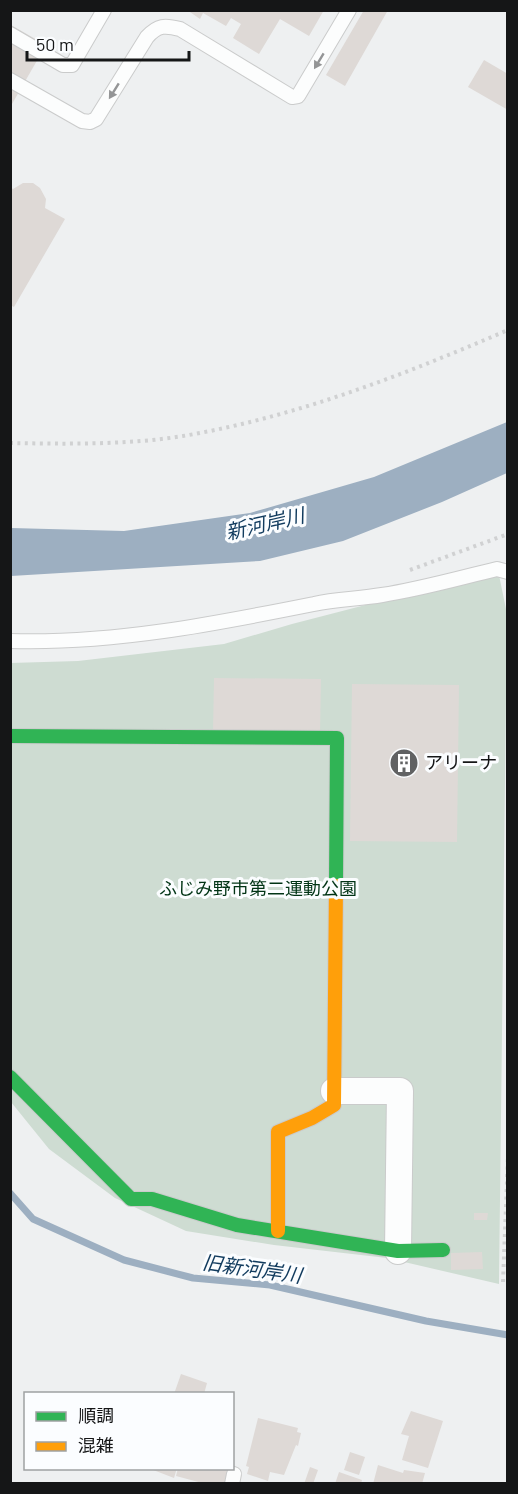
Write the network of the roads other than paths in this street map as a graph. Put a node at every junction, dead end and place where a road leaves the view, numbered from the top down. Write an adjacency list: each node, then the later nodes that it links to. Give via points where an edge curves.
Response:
1 (104, 10): 3 (lane, via 72,65 63,65)
2 (349, 10): 4 (lane, one-way to 4, via 298,96 292,97 180,29 166,25 156,27 147,37 96,119 90,122)
3 (10, 34)
4 (10, 80)
5 (507, 572): 6 (lane, via 497,568 382,595 156,633 54,641)
6 (10, 640)
7 (10, 736): 9 (street, via 337,738)
8 (10, 1077): 10 (street, via 131,1199 152,1199 237,1225)
9 (334, 1091): 10 (street, via 334,1105 278,1132); 12 (street, via 400,1091)
10 (278, 1231): 12 (street)
11 (443, 1250): 12 (street)
12 (398, 1251)

